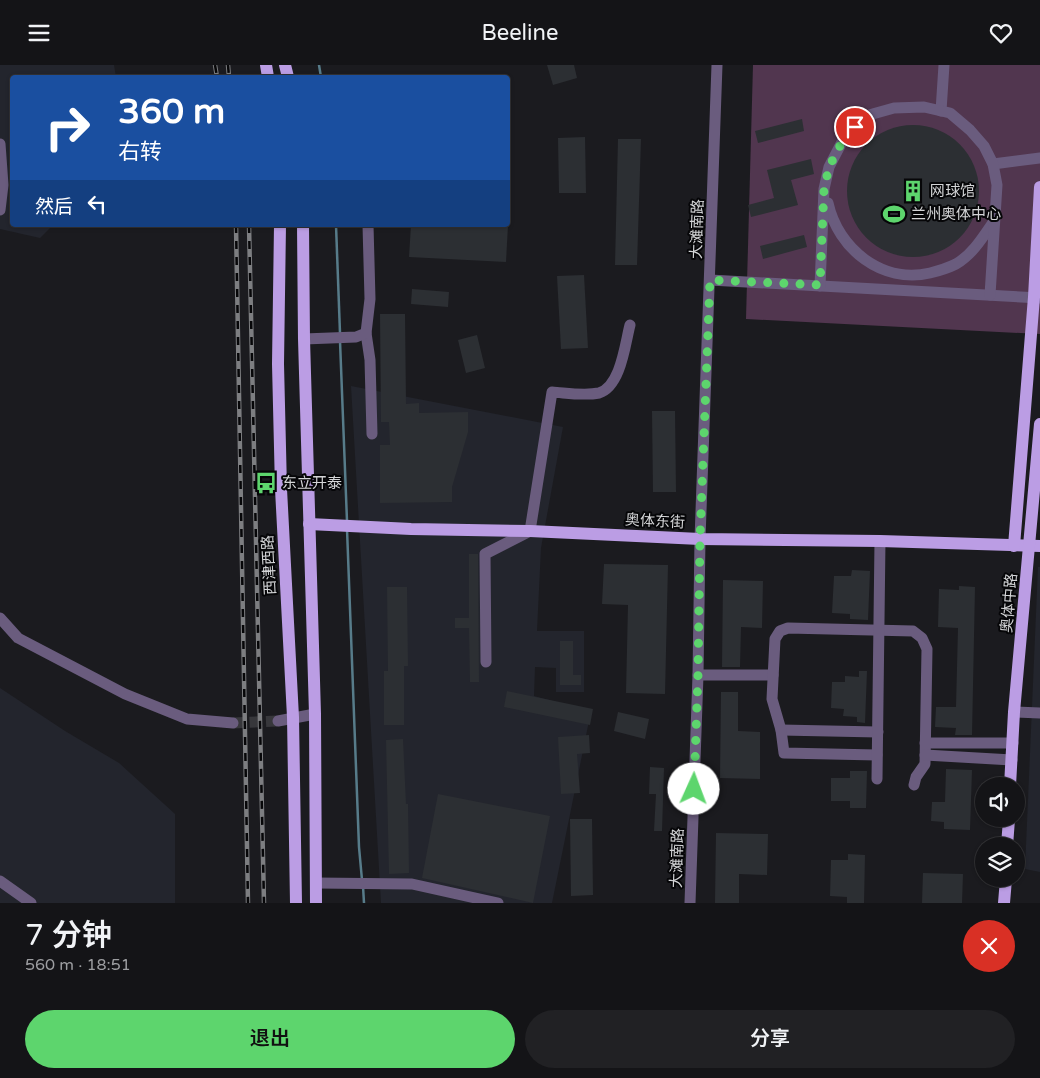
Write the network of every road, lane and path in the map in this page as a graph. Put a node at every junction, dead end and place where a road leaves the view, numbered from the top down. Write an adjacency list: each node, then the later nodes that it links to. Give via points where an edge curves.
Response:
1 (718, 65): 15 (street, 大滩南路)
2 (944, 65): 3 (street)
3 (941, 111): 6 (street, via 950,113 970,129); 8 (street, via 924,107 894,108 869,115 842,142 829,167)
4 (0, 144): 9 (street, via 3,185)
5 (1040, 157): 6 (street)
6 (993, 163): 10 (street, via 997,185)
7 (1040, 187): 19 (main road)
8 (824, 189): 14 (street, via 831,217 857,254 876,268); 16 (street)
9 (0, 210)
10 (995, 220): 14 (street, via 976,247 956,264 922,275); 18 (street)
11 (280, 227): 39 (main road, 西津西路, via 278,383)
12 (303, 227): 22 (main road)
13 (368, 227): 21 (street, via 370,299)
14 (902, 276): 17 (street)
15 (710, 280): 16 (street); 27 (street, 大滩南路)
16 (820, 285): 17 (street)
17 (900, 290): 18 (street)
18 (990, 295): 19 (street)
19 (1037, 298): 29 (main road)
20 (630, 325): 26 (street, via 620,368 612,383 600,392 552,392)
21 (366, 333): 22 (street); 24 (street)
22 (304, 339): 25 (main road)
23 (1040, 424): 30 (main road, 奥体中路)
24 (372, 434)
25 (309, 524): 26 (main road, 奥体东街); 38 (main road)
26 (530, 531): 27 (main road, 奥体东街); 33 (street, via 486,554)
27 (700, 539): 28 (main road, 奥体东街); 34 (street, 大滩南路)
28 (880, 541): 29 (main road, 奥体东街); 32 (street)
29 (1014, 546): 30 (main road, 奥体东街)
30 (1035, 546): 36 (main road, 奥体中路)
31 (0, 618): 41 (street, via 18,638 132,697 187,719)
32 (879, 630): 35 (street, via 783,629 775,639); 43 (street); 45 (street, via 913,631 925,643)
33 (486, 662)
34 (698, 675): 35 (street); 58 (street, 大滩南路)
35 (773, 675): 42 (street, via 772,699)
36 (1014, 712): 37 (street); 44 (main road, 奥体中路)
37 (1040, 713)
38 (315, 714): 39 (street); 52 (main road)
39 (293, 717): 40 (street); 55 (main road, 西津西路)
40 (278, 721)
41 (233, 723)
42 (781, 730): 43 (street); 46 (street, via 784,753)
43 (878, 732): 46 (street)
44 (1013, 743): 45 (street); 47 (main road, 奥体中路)
45 (925, 749): 47 (street); 50 (street, via 925,764)
46 (877, 755): 49 (street)
47 (1012, 759): 48 (main road, 奥体中路)
48 (1011, 777)
49 (877, 779)
50 (914, 785)
51 (0, 881): 54 (street)
52 (316, 883): 56 (main road); 57 (street, via 412,884)
53 (1005, 887): 59 (main road)
54 (31, 903)
55 (296, 903)
56 (316, 903)
57 (498, 903)
58 (690, 903)
59 (1004, 903)

